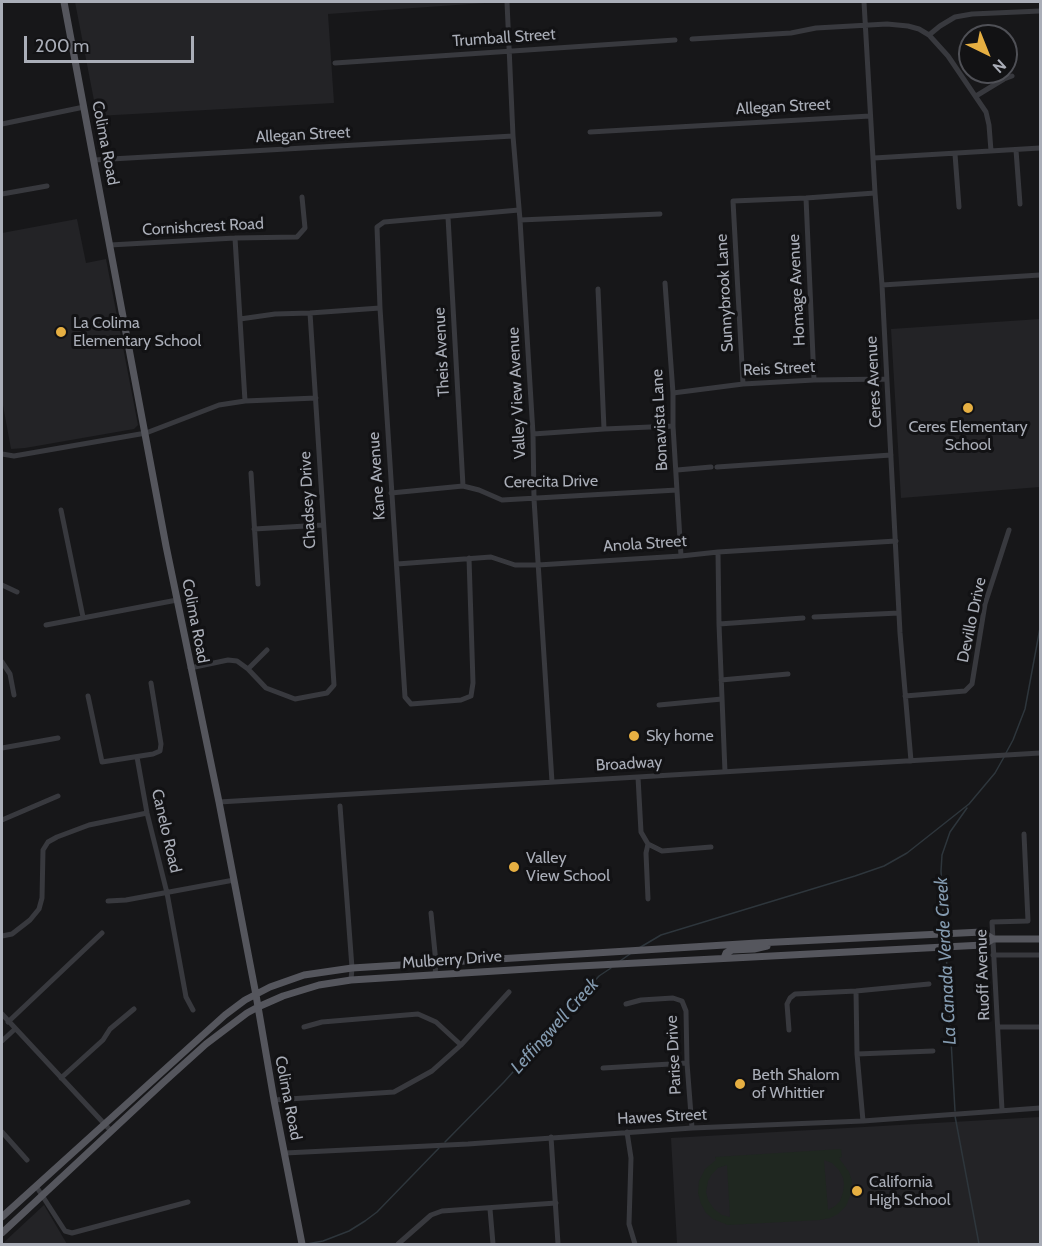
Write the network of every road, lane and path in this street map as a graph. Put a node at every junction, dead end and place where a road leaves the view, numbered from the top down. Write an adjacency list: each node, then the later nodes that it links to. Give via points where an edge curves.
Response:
1 (64, 2): 13 (main road, Colima Road)
2 (507, 2): 9 (street, Valley View Avenue)
3 (864, 2): 5 (street, Ceres Avenue)
4 (1041, 11): 6 (street, via 955,16)
5 (866, 26): 6 (street, via 908,26); 7 (street); 14 (street, Ceres Avenue)
6 (929, 35): 12 (street)
7 (693, 39)
8 (675, 40): 9 (street, Trumball Street)
9 (510, 51): 10 (street, Trumball Street); 17 (street, Valley View Avenue)
10 (335, 63)
11 (996, 84): 12 (street)
12 (976, 96): 20 (street, via 986,112)
13 (84, 107): 15 (street); 23 (main road, Colima Road)
14 (870, 116): 16 (street, Allegan Street); 22 (street, Ceres Avenue)
15 (2, 124)
16 (590, 132)
17 (513, 136): 23 (street, Allegan Street); 31 (street, Valley View Avenue)
18 (1041, 148): 19 (street)
19 (1016, 150): 20 (street); 29 (street)
20 (991, 151): 21 (street)
21 (955, 154): 22 (street); 30 (street)
22 (874, 158): 25 (street, Ceres Avenue)
23 (94, 160): 36 (main road, Colima Road)
24 (47, 186): 26 (street)
25 (875, 193): 28 (street); 39 (street, Ceres Avenue)
26 (2, 194)
27 (302, 197): 35 (street, Cornishcrest Road, via 305,228 297,237)
28 (806, 198): 45 (street, Homage Avenue); 46 (street, Sunnybrook Lane, via 733,201)
29 (1020, 204)
30 (958, 207)
31 (519, 210): 33 (street); 34 (street, Valley View Avenue)
32 (660, 214): 34 (street)
33 (448, 217): 41 (street, Kane Avenue, via 384,222 377,227); 58 (street, Theis Avenue)
34 (520, 220): 53 (street, Valley View Avenue)
35 (235, 238): 36 (street, Cornishcrest Road); 43 (street)
36 (110, 245): 52 (main road, Colima Road)
37 (1041, 275): 39 (street)
38 (665, 283): 47 (street, Bonavista Lane)
39 (882, 285): 44 (street, Ceres Avenue)
40 (598, 289): 51 (street)
41 (380, 308): 42 (street); 60 (street, Kane Avenue)
42 (310, 313): 43 (street); 48 (street, Chadsey Drive)
43 (240, 319): 49 (street)
44 (887, 379): 45 (street, Reis Street); 55 (street, Ceres Avenue)
45 (814, 380): 46 (street, Reis Street)
46 (743, 384): 47 (street, Reis Street)
47 (673, 393): 50 (street, Bonavista Lane)
48 (316, 398): 49 (street); 63 (street, Chadsey Drive)
49 (245, 401): 52 (street, via 219,405)
50 (674, 426): 51 (street); 56 (street, Bonavista Lane)
51 (604, 429): 53 (street)
52 (146, 434): 54 (street, via 14,456); 75 (main road, Colima Road)
53 (533, 434): 61 (street, Valley View Avenue)
54 (2, 454)
55 (891, 455): 56 (street); 66 (street, Ceres Avenue)
56 (676, 470): 59 (street, Bonavista Lane)
57 (251, 473): 64 (street)
58 (463, 486): 60 (street, Cerecita Drive); 61 (street, Cerecita Drive, via 502,500)
59 (677, 490): 61 (street, Cerecita Drive); 68 (street, Bonavista Lane)
60 (391, 493): 70 (street, Kane Avenue)
61 (534, 499): 71 (street, Valley View Avenue)
62 (61, 510): 77 (street)
63 (322, 525): 64 (street); 85 (street, Chadsey Drive, via 334,685 327,693 295,699 266,688)
64 (254, 529): 72 (street)
65 (1009, 530): 91 (street, Devillo Drive, via 985,604 972,684 965,692)
66 (896, 541): 67 (street, Anola Street); 76 (street, Ceres Avenue)
67 (718, 552): 68 (street, Anola Street); 80 (street)
68 (681, 556): 71 (street, Anola Street)
69 (469, 558): 70 (street, Anola Street); 70 (street, Kane Avenue, via 473,682 471,696 461,700 411,704 405,697); 71 (street, Anola Street, via 491,557 515,565)
70 (397, 564)
71 (538, 565): 101 (street, Valley View Avenue)
72 (258, 584)
73 (2, 585): 74 (street)
74 (17, 592)
75 (177, 600): 77 (street); 84 (main road, Colima Road)
76 (899, 613): 78 (street); 91 (street, Ceres Avenue)
77 (83, 617): 81 (street)
78 (814, 617)
79 (803, 618): 80 (street)
80 (719, 624): 87 (street)
81 (46, 625)
82 (267, 650): 85 (street)
83 (2, 662): 89 (street, via 10,674)
84 (190, 668): 85 (street, via 228,660); 103 (main road, Colima Road)
85 (248, 669)
86 (788, 674): 87 (street)
87 (722, 680): 92 (street)
88 (151, 683): 97 (street, via 160,751)
89 (14, 695)
90 (88, 696): 97 (street, via 102,762)
91 (905, 696): 98 (street, Ceres Avenue)
92 (722, 699): 93 (street); 99 (street)
93 (659, 705)
94 (58, 738): 95 (street)
95 (2, 748)
96 (1041, 753): 98 (street, Broadway)
97 (137, 756): 105 (street, Canelo Road)
98 (911, 761): 99 (street, Broadway)
99 (725, 772): 100 (street, Broadway)
100 (638, 777): 101 (street, Broadway); 108 (street, via 641,832)
101 (552, 782): 103 (street, Broadway)
102 (58, 796): 106 (street)
103 (219, 802): 110 (main road, Colima Road)
104 (340, 806): 124 (street)
105 (147, 813): 111 (street, Canelo Road); 116 (street, via 89,825 48,842 43,850 39,909 12,934)
106 (2, 820)
107 (1024, 834): 117 (street, Ruoff Avenue, via 1028,921 992,922)
108 (648, 844): 109 (street, via 662,852); 112 (street)
109 (711, 847)
110 (234, 880): 111 (street); 130 (main road, Colima Road)
111 (167, 893): 113 (street); 134 (street, Canelo Road, via 186,997)
112 (648, 899)
113 (108, 901)
114 (431, 913): 123 (street)
115 (102, 933): 136 (street)
116 (2, 936)
117 (993, 939): 118 (main road, Mulberry Drive); 119 (main road, Mulberry Drive, via 982,932); 120 (street, Ruoff Avenue); 122 (main road, Mulberry Drive, via 983,945)
118 (1041, 939)
119 (775, 942): 122 (main road, via 760,948 732,950); 123 (main road, Mulberry Drive)
120 (993, 955): 121 (street); 137 (street, Ruoff Avenue)
121 (1041, 955)
122 (724, 958): 125 (main road, Mulberry Drive)
123 (436, 963): 124 (main road, Mulberry Drive); 125 (street)
124 (352, 968): 126 (street); 130 (main road, Mulberry Drive, via 304,975)
125 (435, 975): 126 (main road, Mulberry Drive)
126 (351, 980): 132 (main road, Mulberry Drive, via 319,985)
127 (929, 984): 128 (street)
128 (855, 991): 141 (street, via 795,994 787,1004); 145 (street)
129 (509, 992): 143 (street)
130 (256, 995): 132 (main road, Colima Road); 153 (main road, Mulberry Drive, via 225,1015)
131 (626, 1004): 146 (street, Parise Drive, via 673,998 682,1001 686,1011)
132 (258, 1007): 149 (main road, Colima Road); 155 (main road, Mulberry Drive, via 206,1044)
133 (134, 1009): 148 (street)
134 (193, 1010)
135 (2, 1014): 136 (street)
136 (8, 1022): 140 (street)
137 (998, 1027): 138 (street); 151 (street, Ruoff Avenue)
138 (1041, 1027)
139 (304, 1028): 143 (street, via 322,1022 418,1014 436,1022)
140 (15, 1029): 142 (street); 148 (street)
141 (789, 1030)
142 (2, 1041)
143 (461, 1045): 149 (street, via 432,1071 394,1092)
144 (933, 1051): 145 (street)
145 (857, 1054): 152 (street)
146 (687, 1064): 147 (street); 154 (street, Parise Drive)
147 (603, 1068)
148 (61, 1078): 153 (street)
149 (274, 1100): 159 (main road, Colima Road)
150 (1041, 1108): 151 (street, Hawes Street)
151 (1002, 1110): 152 (street, Hawes Street)
152 (863, 1121): 154 (street, Hawes Street)
153 (103, 1124): 155 (street); 161 (main road, Mulberry Drive)
154 (692, 1128): 157 (street, Hawes Street)
155 (111, 1131): 162 (main road, Mulberry Drive)
156 (2, 1132): 160 (street)
157 (627, 1132): 158 (street, Hawes Street); 172 (street, via 631,1158 629,1224)
158 (551, 1137): 159 (street, Hawes Street); 164 (street)
159 (285, 1153): 168 (main road, Colima Road)
160 (27, 1160)
161 (36, 1186): 162 (street); 166 (main road, Mulberry Drive)
162 (42, 1195): 163 (street, via 65,1231 72,1233); 167 (main road, Mulberry Drive)
163 (188, 1202)
164 (556, 1203): 165 (street); 171 (street)
165 (490, 1209): 169 (street, via 431,1215); 170 (street)
166 (2, 1217)
167 (2, 1233)
168 (302, 1245)
169 (399, 1245)
170 (493, 1245)
171 (558, 1245)
172 (635, 1245)

